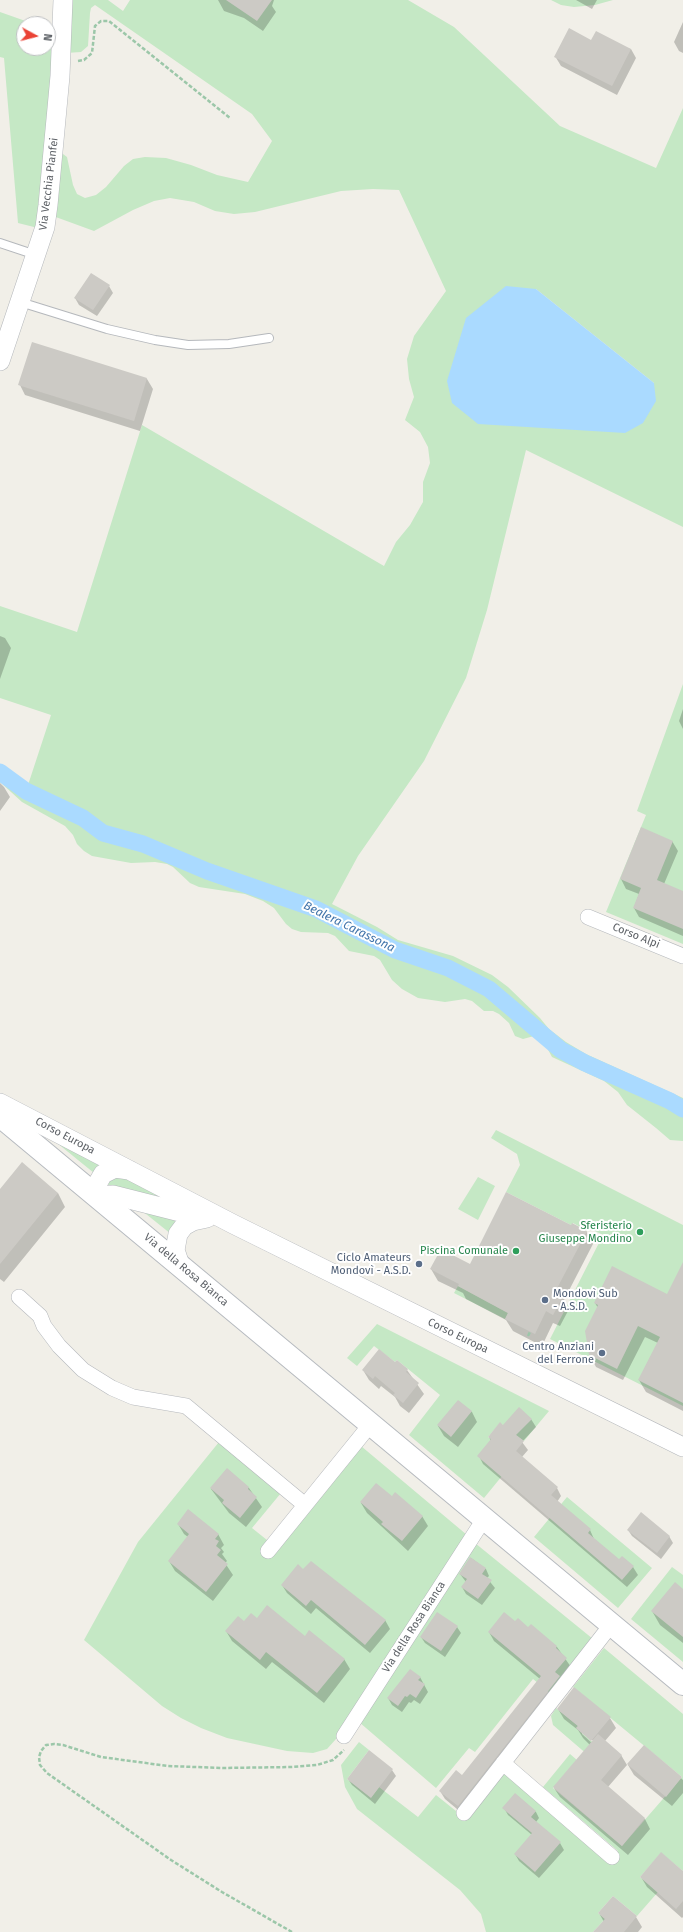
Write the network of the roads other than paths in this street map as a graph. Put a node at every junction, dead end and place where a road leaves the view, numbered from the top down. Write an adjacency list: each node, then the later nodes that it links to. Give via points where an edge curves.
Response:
1 (63, 0): 3 (street, Via Vecchia Pianfei, via 61,62 48,205)
2 (0, 243): 3 (lane)
3 (36, 255): 4 (street, Via Vecchia Pianfei)
4 (20, 302): 5 (lane, via 107,329 188,345); 6 (street, Via Vecchia Pianfei)
5 (269, 338)
6 (0, 361)
7 (588, 917): 8 (street, Corso Alpi)
8 (683, 956)
9 (0, 1103): 11 (street, Corso Europa)
10 (0, 1116): 12 (main road, Via della Rosa Bianca)
11 (129, 1170): 12 (street, Corso Europa, via 115,1168 103,1174 96,1186); 14 (street, Corso Europa)
12 (95, 1195): 13 (street, Corso Europa, via 113,1195); 15 (main road, Via della Rosa Bianca)
13 (207, 1218): 14 (street, Corso Europa); 15 (street, Corso Europa, via 193,1221 184,1226 178,1234 175,1250)
14 (233, 1224): 18 (street, Corso Europa)
15 (180, 1265): 17 (main road, Via della Rosa Bianca)
16 (19, 1297): 19 (street, via 40,1316 59,1346 83,1370 112,1388 133,1397 186,1406)
17 (370, 1425): 19 (street); 20 (main road, Via della Rosa Bianca)
18 (683, 1447)
19 (305, 1505): 21 (street)
20 (484, 1519): 22 (main road, Via della Rosa Bianca); 24 (street, Via della Rosa Bianca)
21 (268, 1551)
22 (611, 1625): 23 (main road, Via della Rosa Bianca); 25 (street)
23 (683, 1684)
24 (345, 1741)
25 (502, 1763): 26 (street); 27 (street)
26 (464, 1813)
27 (612, 1857)

